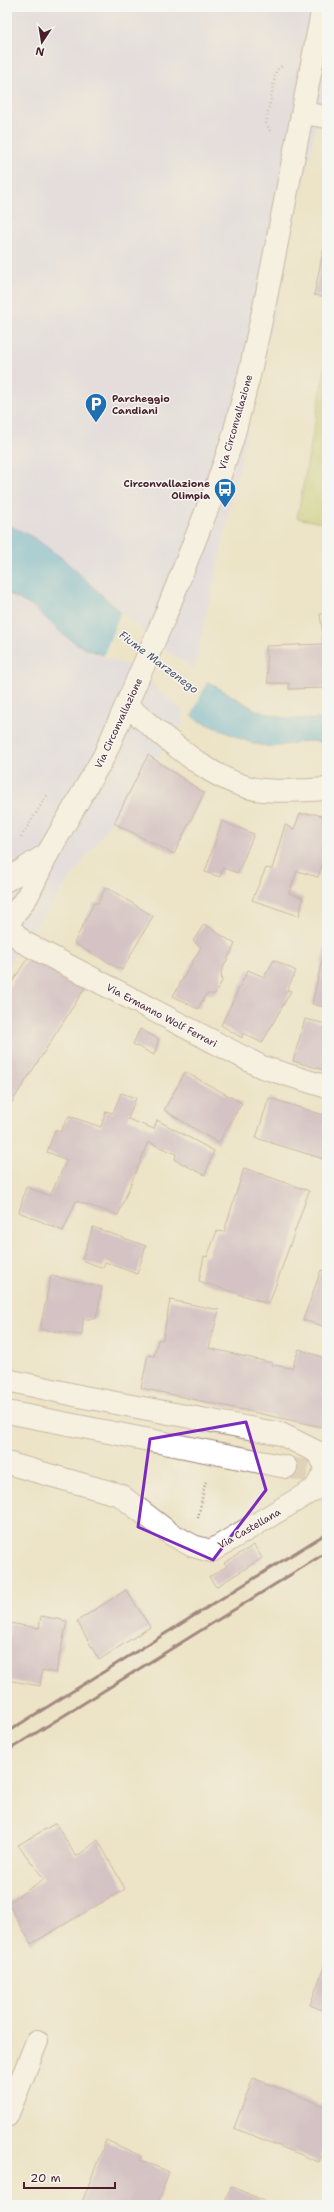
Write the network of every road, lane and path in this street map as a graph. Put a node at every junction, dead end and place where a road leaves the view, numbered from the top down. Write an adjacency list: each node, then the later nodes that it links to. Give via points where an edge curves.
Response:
1 (323, 7): 2 (street, Via Circonvallazione)
2 (302, 113): 3 (street); 4 (street, Via Circonvallazione, via 268,293 244,397 217,484)
3 (327, 117)
4 (127, 706): 5 (street, via 192,757 236,784 262,790); 8 (street, Via Circonvallazione, via 104,756)
5 (327, 789)
6 (32, 818): 7 (path)
7 (18, 842)
8 (48, 853): 9 (street, Via Circonvallazione); 10 (street, Via Circonvallazione, via 28,895)
9 (7, 880)
10 (7, 925): 11 (street, Via Ermanno Wolf Ferrari, via 23,942 262,1067)
11 (327, 1087)
12 (7, 1380): 16 (street, Via Castellana, via 281,1434 317,1452)
13 (7, 1412): 15 (street)
14 (7, 1463): 18 (street, Via Castellana, via 120,1495 170,1534)
15 (286, 1467)
16 (327, 1467): 18 (street, Via Castellana, via 315,1489 251,1528 211,1550)
17 (206, 1479): 18 (path)
18 (193, 1546)
19 (38, 2041): 20 (street)
20 (7, 2116)

